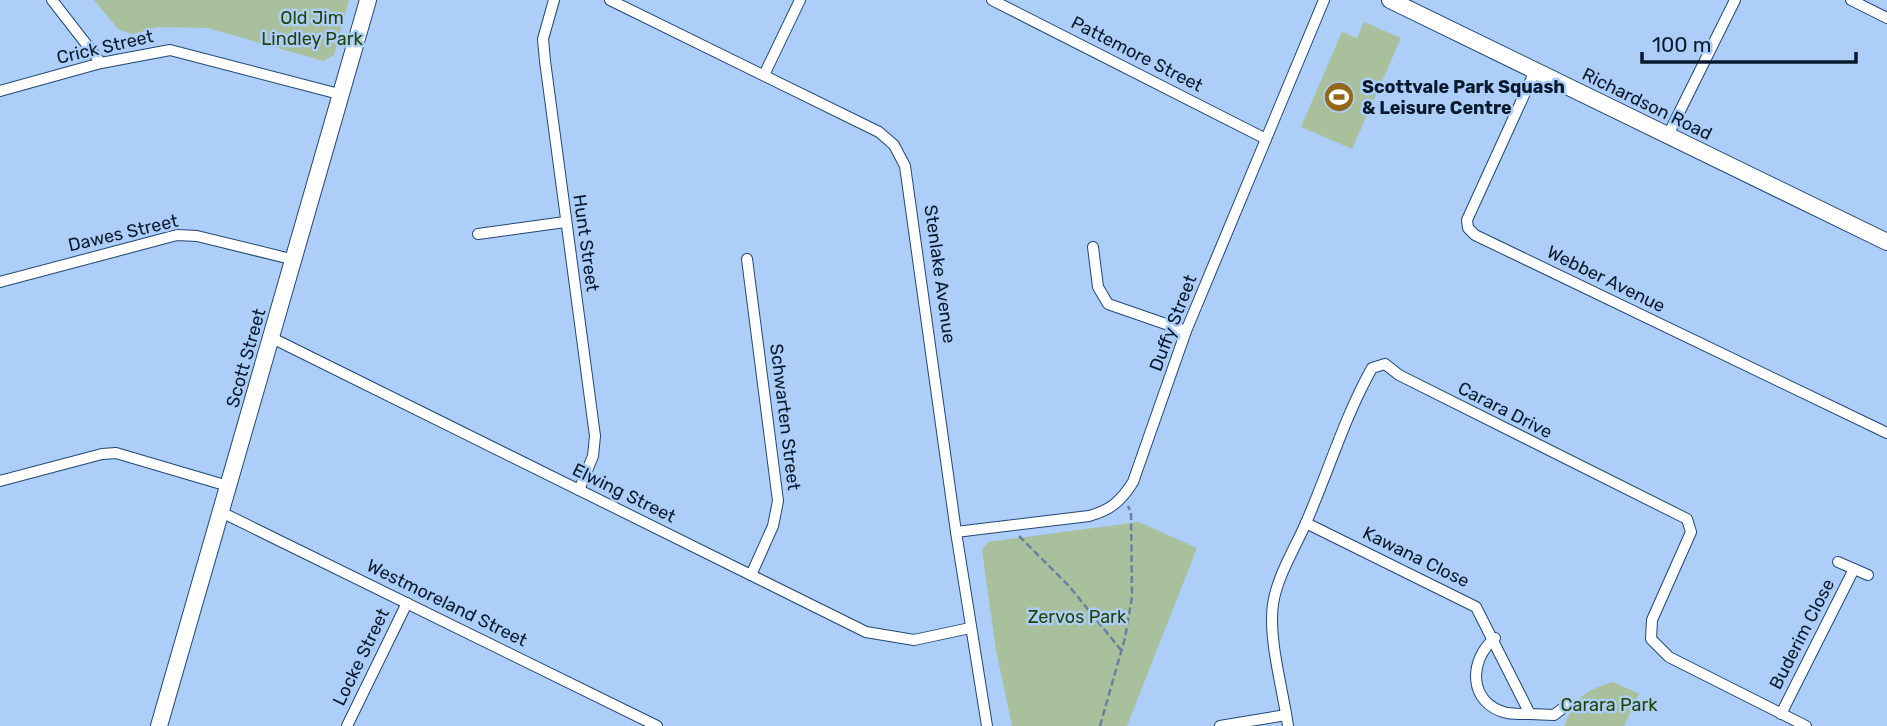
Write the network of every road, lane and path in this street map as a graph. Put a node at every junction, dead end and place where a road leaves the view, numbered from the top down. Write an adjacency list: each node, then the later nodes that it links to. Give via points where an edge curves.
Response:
1 (52, 0): 12 (street)
2 (368, 0): 16 (street, Scott Street)
3 (554, 0): 19 (street, Hunt Street, via 543,39)
4 (610, 0): 14 (street, Stenlake Avenue)
5 (800, 0): 14 (street)
6 (992, 0): 18 (street, Pattemore Street)
7 (1324, 0): 18 (street, Duffy Street)
8 (1390, 0): 13 (street, Richardson Road)
9 (1735, 0): 17 (street)
10 (1851, 0): 11 (street)
11 (1887, 18)
12 (102, 63): 15 (street, Crick Street); 16 (street, Crick Street, via 170,50)
13 (1535, 71): 17 (street, Richardson Road); 28 (street, Webber Avenue, via 1466,220 1468,228)
14 (764, 75): 36 (street, Stenlake Avenue, via 879,132 894,145 905,166)
15 (0, 91)
16 (339, 94): 24 (street, Scott Street)
17 (1668, 135): 21 (street, Richardson Road)
18 (1266, 139): 26 (street, Duffy Street)
19 (565, 222): 20 (street); 31 (street, Hunt Street, via 595,436 593,456)
20 (478, 234)
21 (1887, 242)
22 (1093, 247): 26 (street, via 1098,287 1108,304)
23 (747, 258): 39 (street, Schwarten Street, via 778,501 773,526)
24 (295, 260): 25 (street, Dawes Street, via 177,235); 27 (street, Scott Street)
25 (0, 282)
26 (1186, 331): 32 (street, Duffy Street, via 1133,482)
27 (272, 338): 30 (street, Scott Street); 31 (street, Elwing Street)
28 (1887, 433)
29 (0, 481): 30 (street, via 116,453)
30 (228, 486): 33 (street, Scott Street)
31 (579, 490): 39 (street, Elwing Street)
32 (1123, 497): 35 (street, via 1110,510 1089,516); 44 (path, via 1131,512 1132,597)
33 (221, 512): 41 (street, Westmoreland Street); 49 (street, Scott Street)
34 (1306, 523): 43 (street, Kawana Close, via 1476,607); 46 (street, Carara Drive, via 1356,396 1372,368 1385,364 1687,519 1691,532 1652,620 1651,639 1669,657); 48 (street, Carara Drive, via 1272,607)
35 (1010, 526): 36 (street); 44 (path, via 1069,586)
36 (956, 532): 42 (street, Stenlake Avenue)
37 (1838, 562): 38 (street, Buderim Close)
38 (1854, 569): 40 (street, Buderim Close); 46 (street, Buderim Close)
39 (751, 575): 42 (street, Elwing Street, via 883,637 914,640)
40 (1868, 575)
41 (407, 603): 50 (street, Locke Street); 51 (street, Westmoreland Street)
42 (970, 628): 52 (street, Stenlake Avenue)
43 (1495, 638): 47 (street, Kawana Close); 47 (street, via 1474,674 1476,688 1498,709)
44 (1121, 650): 53 (path)
45 (1567, 705): 47 (street, via 1553,715)
46 (1781, 714): 55 (street, Carara Drive)
47 (1530, 715)
48 (1287, 720): 54 (street)
49 (159, 726)
50 (347, 726)
51 (657, 726)
52 (987, 726)
53 (1100, 726)
54 (1220, 726)
55 (1806, 726)

